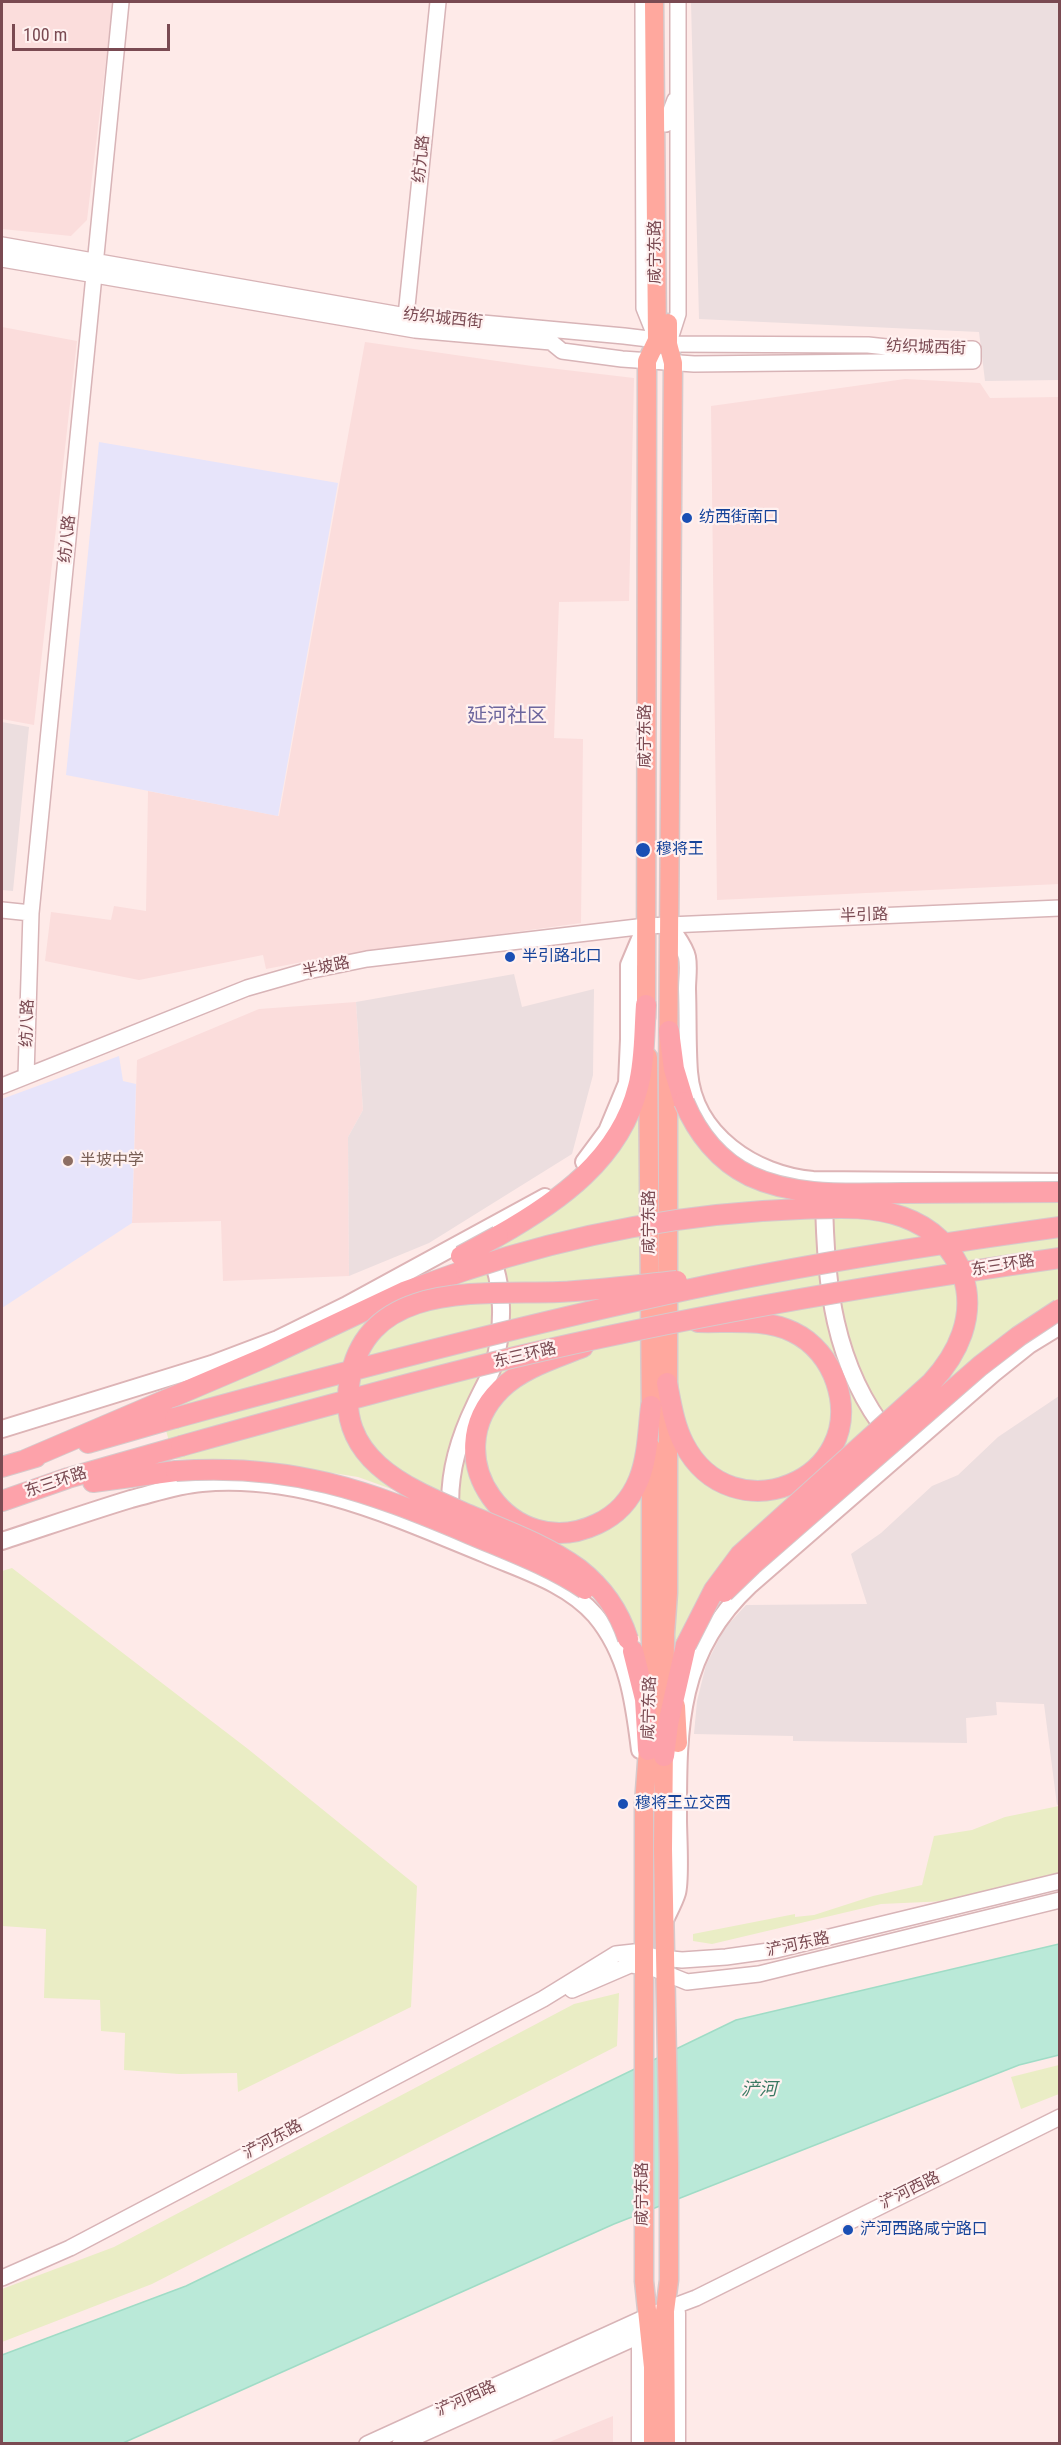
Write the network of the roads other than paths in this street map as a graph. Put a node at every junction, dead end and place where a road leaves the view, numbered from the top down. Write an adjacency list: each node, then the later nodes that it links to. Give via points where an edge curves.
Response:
1 (121, 2): 11 (street, 纺八路)
2 (438, 2): 12 (street, 纺九路)
3 (643, 2): 13 (street, via 644,308)
4 (654, 2): 13 (main road, 咸宁东路)
5 (666, 2): 8 (main road, 咸宁东路)
6 (678, 2): 7 (street)
7 (679, 88): 8 (street); 13 (street, via 678,314)
8 (666, 124): 13 (main road, 咸宁东路)
9 (2, 245): 11 (street, 纺织城西街)
10 (2, 259): 11 (street, 纺织城西街)
11 (95, 269): 12 (street, 纺织城西街); 14 (street, 纺织城西街, via 415,330 551,342 562,351); 18 (street, 纺八路)
12 (406, 316): 13 (street, 纺织城西街)
13 (662, 342): 14 (main road, 咸宁东路); 15 (main road, 咸宁东路); 15 (street, 纺织城西街, via 973,349 973,361)
14 (647, 361): 15 (street, 纺织城西街); 20 (main road, 咸宁东路)
15 (673, 363): 19 (main road, 咸宁东路)
16 (1059, 908): 19 (street, 半引路)
17 (2, 910): 18 (street)
18 (31, 913): 23 (street, 纺八路)
19 (669, 925): 20 (street, 半坡路); 22 (main road, 咸宁东路); 25 (main road, via 687,955 689,1074 703,1114 728,1146 753,1164 783,1176)
20 (646, 926): 21 (main road, 咸宁东路); 23 (street, 半坡路, via 367,959 303,972 247,988); 29 (main road, via 629,966 627,1083 607,1131 591,1155 557,1188)
21 (646, 1005): 29 (highway, via 638,1089 617,1137 576,1184 555,1200); 38 (main road, 咸宁东路)
22 (669, 1031): 27 (highway, bridge, via 674,1069 698,1131 726,1160 748,1175 784,1187 842,1193); 37 (main road, 咸宁东路)
23 (27, 1076): 24 (street, 半坡路)
24 (2, 1086)
25 (824, 1180): 26 (main road); 40 (main road, via 827,1269 838,1335 866,1402)
26 (1059, 1182)
27 (1059, 1192)
28 (1059, 1227): 32 (highway, 东三环路, bridge)
29 (489, 1234): 31 (highway, bridge); 39 (main road, via 278,1339 212,1364); 46 (main road, via 499,1279 498,1336 492,1369 452,1469 449,1497)
30 (1059, 1258): 34 (highway, 东三环路, bridge)
31 (463, 1263): 41 (highway, via 216,1380); 49 (highway, bridge, via 630,1227 725,1214 816,1208 860,1209 901,1216 934,1233 954,1257 964,1280 967,1304 962,1336 949,1361 931,1383 740,1555 710,1597)
32 (760, 1276): 41 (highway, 东三环路, bridge, via 434,1348); 48 (highway, bridge, via 429,1299 404,1307 381,1323 355,1360 348,1388 350,1413 359,1440 374,1462 416,1492 534,1543 573,1565 606,1596)
33 (1059, 1309): 49 (highway, bridge, via 980,1366 752,1565 721,1595)
34 (681, 1322): 36 (highway, 东三环路, bridge); 37 (highway, bridge, via 779,1327 814,1347 827,1362 838,1387 841,1411 837,1436 821,1463 799,1481 774,1490 745,1491 717,1481 701,1468 682,1440)
35 (1059, 1326): 40 (main road, via 1008,1361)
36 (599, 1339): 38 (highway, bridge, via 507,1383 492,1400 480,1419 475,1438 480,1479 488,1493 502,1511 520,1524 538,1530 579,1531 604,1521 623,1505 639,1479); 43 (highway, 东三环路, bridge, via 362,1396)
37 (667, 1383): 47 (main road, 咸宁东路)
38 (651, 1406): 51 (main road, 咸宁东路, via 651,1657)
39 (2, 1429)
40 (903, 1452): 51 (main road, via 727,1610 694,1667)
41 (25, 1460): 42 (highway, 东三环路)
42 (2, 1467)
43 (30, 1491): 44 (highway, 东三环路); 48 (highway, bridge, via 209,1469 278,1472 333,1483 385,1498 560,1573 597,1599)
44 (2, 1501)
45 (2, 1541): 46 (main road, via 158,1491 220,1482 280,1486 345,1499)
46 (453, 1541): 52 (main road, via 546,1580 587,1607 607,1630 628,1679)
47 (668, 1593): 50 (main road); 51 (main road, 咸宁东路)
48 (631, 1645): 51 (highway)
49 (683, 1654): 50 (highway)
50 (675, 1687): 51 (highway)
51 (663, 1749): 52 (main road, 咸宁东路); 56 (main road, 咸宁东路)
52 (644, 1788): 55 (main road, 咸宁东路)
53 (1059, 1881): 56 (street, 浐河东路, via 776,1950)
54 (1059, 1900): 56 (street, 浐河东路, via 759,1974 696,1982 679,1980)
55 (642, 1960): 56 (street, 浐河东路); 58 (street, 浐河东路, via 627,1952 616,1954 543,1999 70,2248); 59 (main road, 咸宁东路, via 644,2281)
56 (666, 1966): 59 (main road, 咸宁东路, via 669,2280)
57 (1059, 2117): 59 (street, 浐河西路, via 696,2298)
58 (2, 2278)
59 (657, 2322): 60 (street, 浐河西路); 61 (street, 浐河西路); 62 (street); 63 (main road, 咸宁东路); 64 (main road, 咸宁东路); 65 (street)
60 (367, 2444)
61 (400, 2444)
62 (638, 2444)
63 (653, 2444)
64 (666, 2444)
65 (679, 2444)

